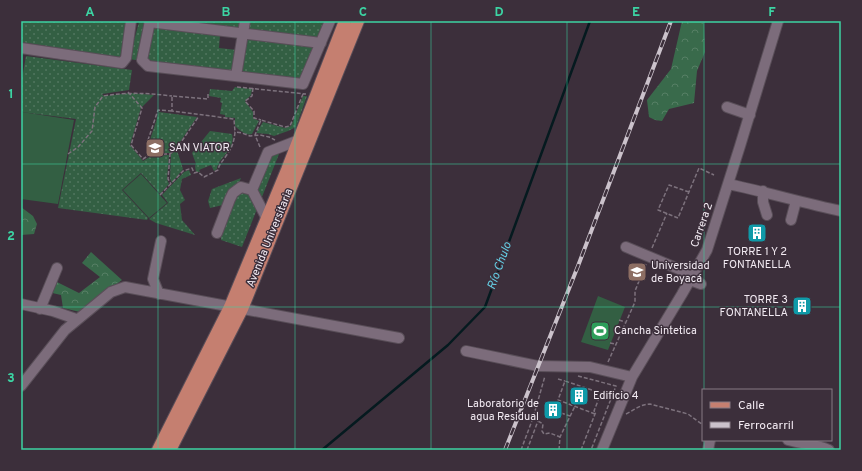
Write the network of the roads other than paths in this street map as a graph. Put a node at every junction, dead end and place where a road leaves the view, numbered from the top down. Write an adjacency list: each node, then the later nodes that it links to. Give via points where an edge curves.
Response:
1 (132, 21): 10 (street, via 126,58 122,63)
2 (245, 21): 8 (street)
3 (330, 21): 9 (street)
4 (345, 21): 14 (main road, Avenida Universitaria)
5 (358, 21): 31 (main road, Avenida Universitaria)
6 (778, 21): 13 (street, Carrera 2)
7 (150, 22): 8 (street); 11 (street, via 142,60 148,66)
8 (243, 33): 9 (street); 11 (street)
9 (321, 43): 11 (street, via 303,84)
10 (21, 48)
11 (236, 76)
12 (727, 107): 13 (street)
13 (750, 115): 15 (street, Carrera 2)
14 (299, 140): 16 (street, via 268,152); 21 (main road, Avenida Universitaria)
15 (728, 184): 17 (street); 27 (street, Carrera 2, via 707,250)
16 (252, 190): 21 (street); 23 (street, via 241,187 233,193)
17 (763, 191): 18 (street); 20 (street)
18 (796, 201): 19 (street); 22 (street)
19 (841, 211)
20 (767, 215)
21 (267, 219): 31 (main road, Avenida Universitaria)
22 (791, 220)
23 (217, 233)
24 (161, 241): 29 (street, via 153,279)
25 (626, 247): 27 (street)
26 (57, 268): 32 (street)
27 (692, 277): 28 (street); 36 (street, Carrera 2)
28 (701, 284)
29 (159, 294): 31 (street); 33 (street, via 125,287 111,292)
30 (21, 304): 32 (street)
31 (236, 308): 34 (street); 39 (main road, Avenida Universitaria); 40 (main road, Avenida Universitaria)
32 (40, 309): 33 (street)
33 (76, 319): 37 (street)
34 (399, 338)
35 (466, 351): 36 (street, via 538,366 590,367)
36 (632, 377): 41 (street, Carrera 2)
37 (21, 386)
38 (791, 441): 42 (street)
39 (158, 450)
40 (170, 450)
41 (602, 450)
42 (829, 450)

